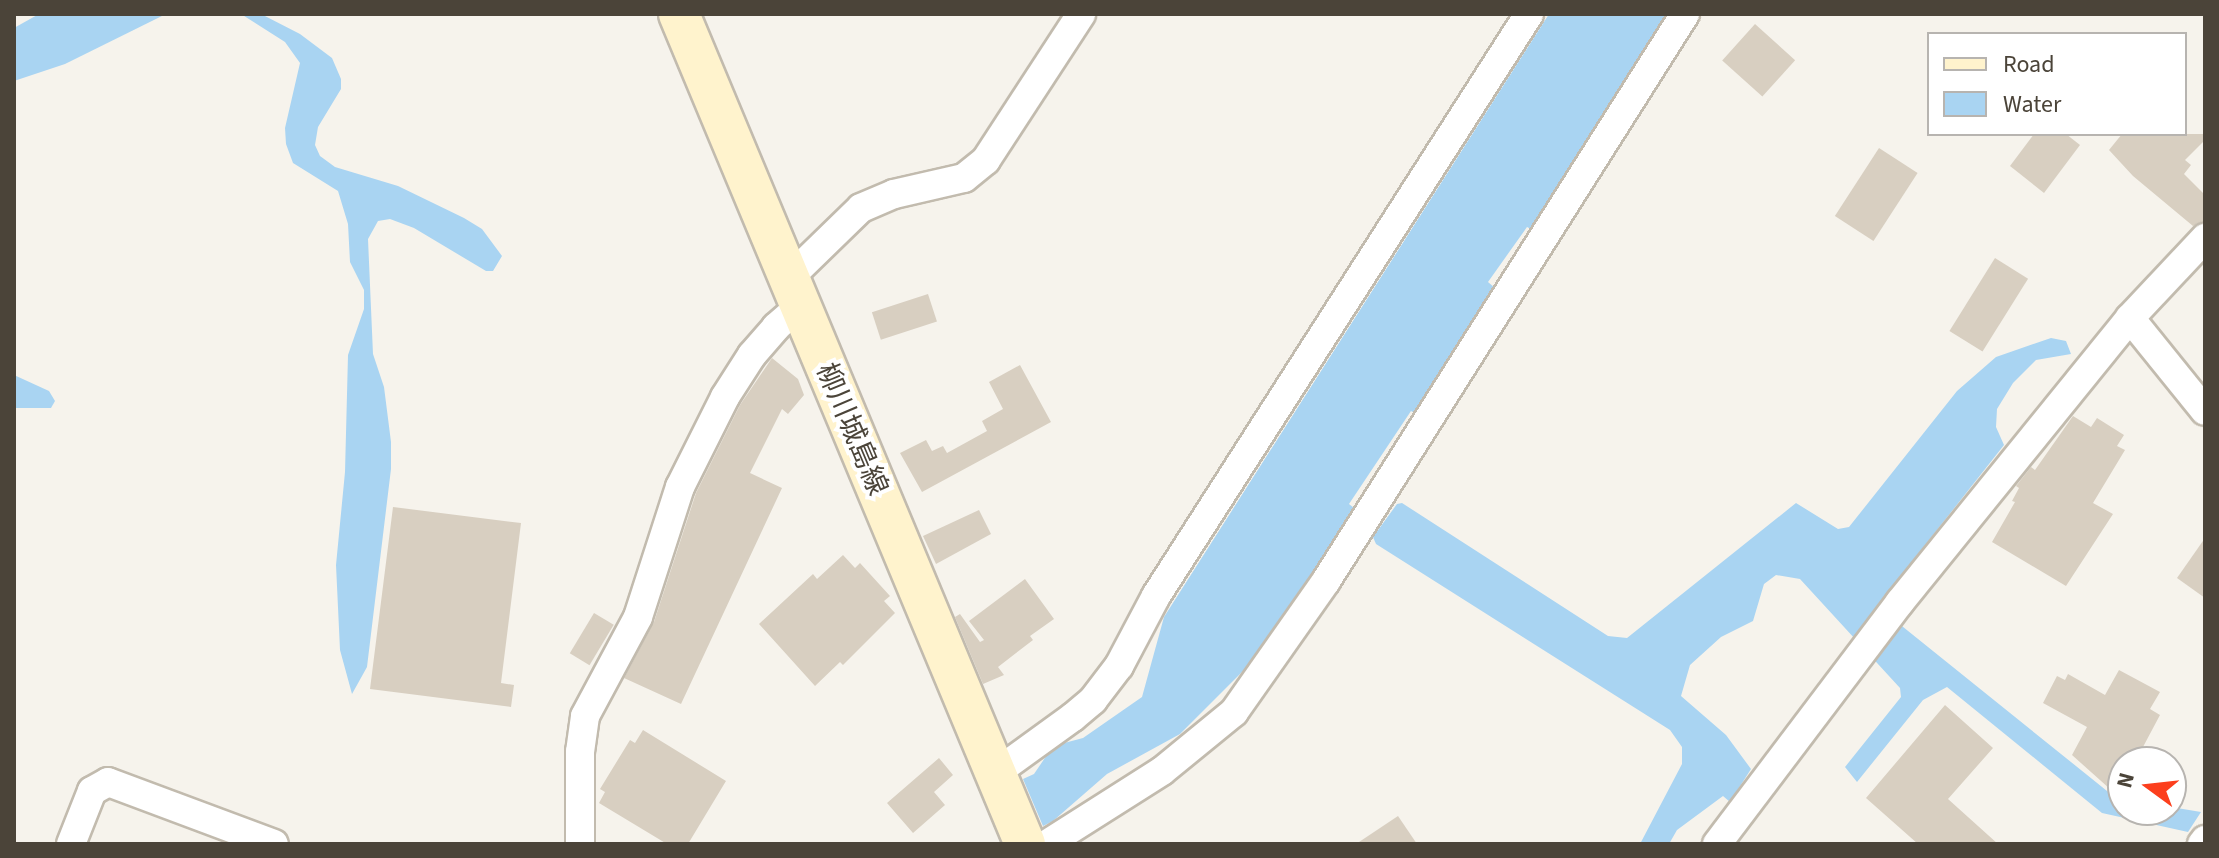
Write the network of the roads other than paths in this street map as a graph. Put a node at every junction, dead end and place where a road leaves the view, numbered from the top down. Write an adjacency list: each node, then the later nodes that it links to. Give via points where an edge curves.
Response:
1 (679, 14): 6 (main road, 柳川城島線)
2 (1081, 14): 6 (street, via 986,160 964,178 894,194 861,208)
3 (1529, 14): 9 (street, via 1156,596 1119,666 1093,700)
4 (1685, 14): 14 (street, via 1326,581 1242,701 1162,771)
5 (2205, 238): 7 (street)
6 (794, 292): 9 (main road, 柳川城島線); 12 (street, via 776,327 725,397 680,487 638,617 585,716)
7 (2130, 318): 8 (street); 15 (street, via 1900,602)
8 (2205, 411)
9 (997, 772): 13 (main road, 柳川城島線)
10 (71, 844): 11 (street, via 92,791 108,782)
11 (274, 844)
12 (580, 844)
13 (1025, 844)
14 (1047, 844)
15 (1717, 844)

